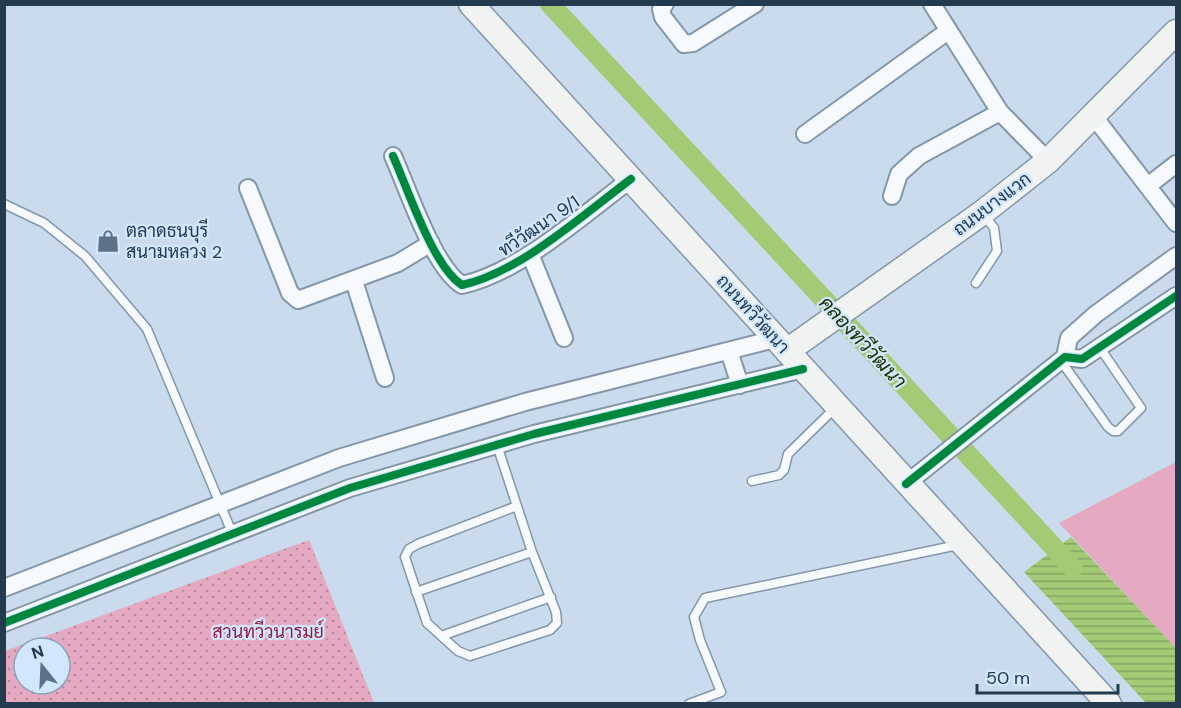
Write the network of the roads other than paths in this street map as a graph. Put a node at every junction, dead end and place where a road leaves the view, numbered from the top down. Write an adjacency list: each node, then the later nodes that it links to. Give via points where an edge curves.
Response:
1 (471, 4): 13 (main road, ถนนทวีวัฒนา)
2 (665, 4): 3 (street, via 661,9 663,17 684,44 693,43)
3 (755, 4)
4 (932, 4): 5 (street)
5 (948, 31): 7 (street); 9 (street)
6 (1176, 32): 8 (main road, ถนนบางแวก)
7 (1000, 112): 11 (street); 16 (street, via 920,156 899,174)
8 (1092, 114): 11 (main road, ถนนบางแวก); 14 (street)
9 (805, 134)
10 (393, 156): 20 (street, ทวีวัฒนา 9/1)
11 (1048, 161): 18 (main road, ถนนบางแวก)
12 (1176, 164): 14 (street)
13 (631, 179): 21 (street, ทวีวัฒนา 9/1); 29 (main road, ถนนทวีวัฒนา)
14 (1149, 185): 19 (street)
15 (248, 188): 23 (street, via 290,293 298,300)
16 (892, 196)
17 (4, 204): 37 (lane, via 44,223 85,256 147,329)
18 (982, 213): 24 (lane, via 994,228 997,251); 29 (main road, ถนนบางแวก)
19 (1176, 223)
20 (431, 243): 21 (street, ทวีวัฒนา 9/1, via 450,278 462,285); 23 (street, via 398,263)
21 (530, 254): 26 (street)
22 (1176, 256): 30 (street, via 1069,338)
23 (354, 281): 31 (street)
24 (976, 283)
25 (1176, 296): 27 (street)
26 (564, 338)
27 (1100, 348): 30 (street, via 1082,359); 30 (lane, via 1141,408 1118,431 1108,427)
28 (729, 351): 29 (street); 32 (street); 37 (street, via 525,402 339,458)
29 (788, 353): 32 (street); 33 (main road, ถนนทวีวัฒนา)
30 (1063, 359): 36 (street)
31 (385, 378)
32 (740, 385): 34 (street)
33 (837, 407): 35 (lane, via 788,454 779,475); 36 (main road, ถนนทวีวัฒนา)
34 (497, 445): 38 (lane); 39 (street, via 350,488)
35 (752, 481)
36 (906, 484): 40 (main road, ถนนทวีวัฒนา)
37 (221, 505): 39 (lane); 42 (street)
38 (517, 506): 41 (lane); 43 (lane, via 409,549 405,557)
39 (233, 535): 45 (street)
40 (961, 544): 47 (lane, via 705,598 693,616 721,692); 48 (main road, ถนนทวีวัฒนา)
41 (532, 552): 43 (lane); 44 (lane)
42 (4, 588)
43 (416, 592): 46 (lane, via 427,623)
44 (551, 597): 46 (lane); 46 (lane, via 557,623 550,630 470,656 458,651)
45 (4, 623)
46 (444, 635)
47 (689, 704)
48 (1109, 704)

